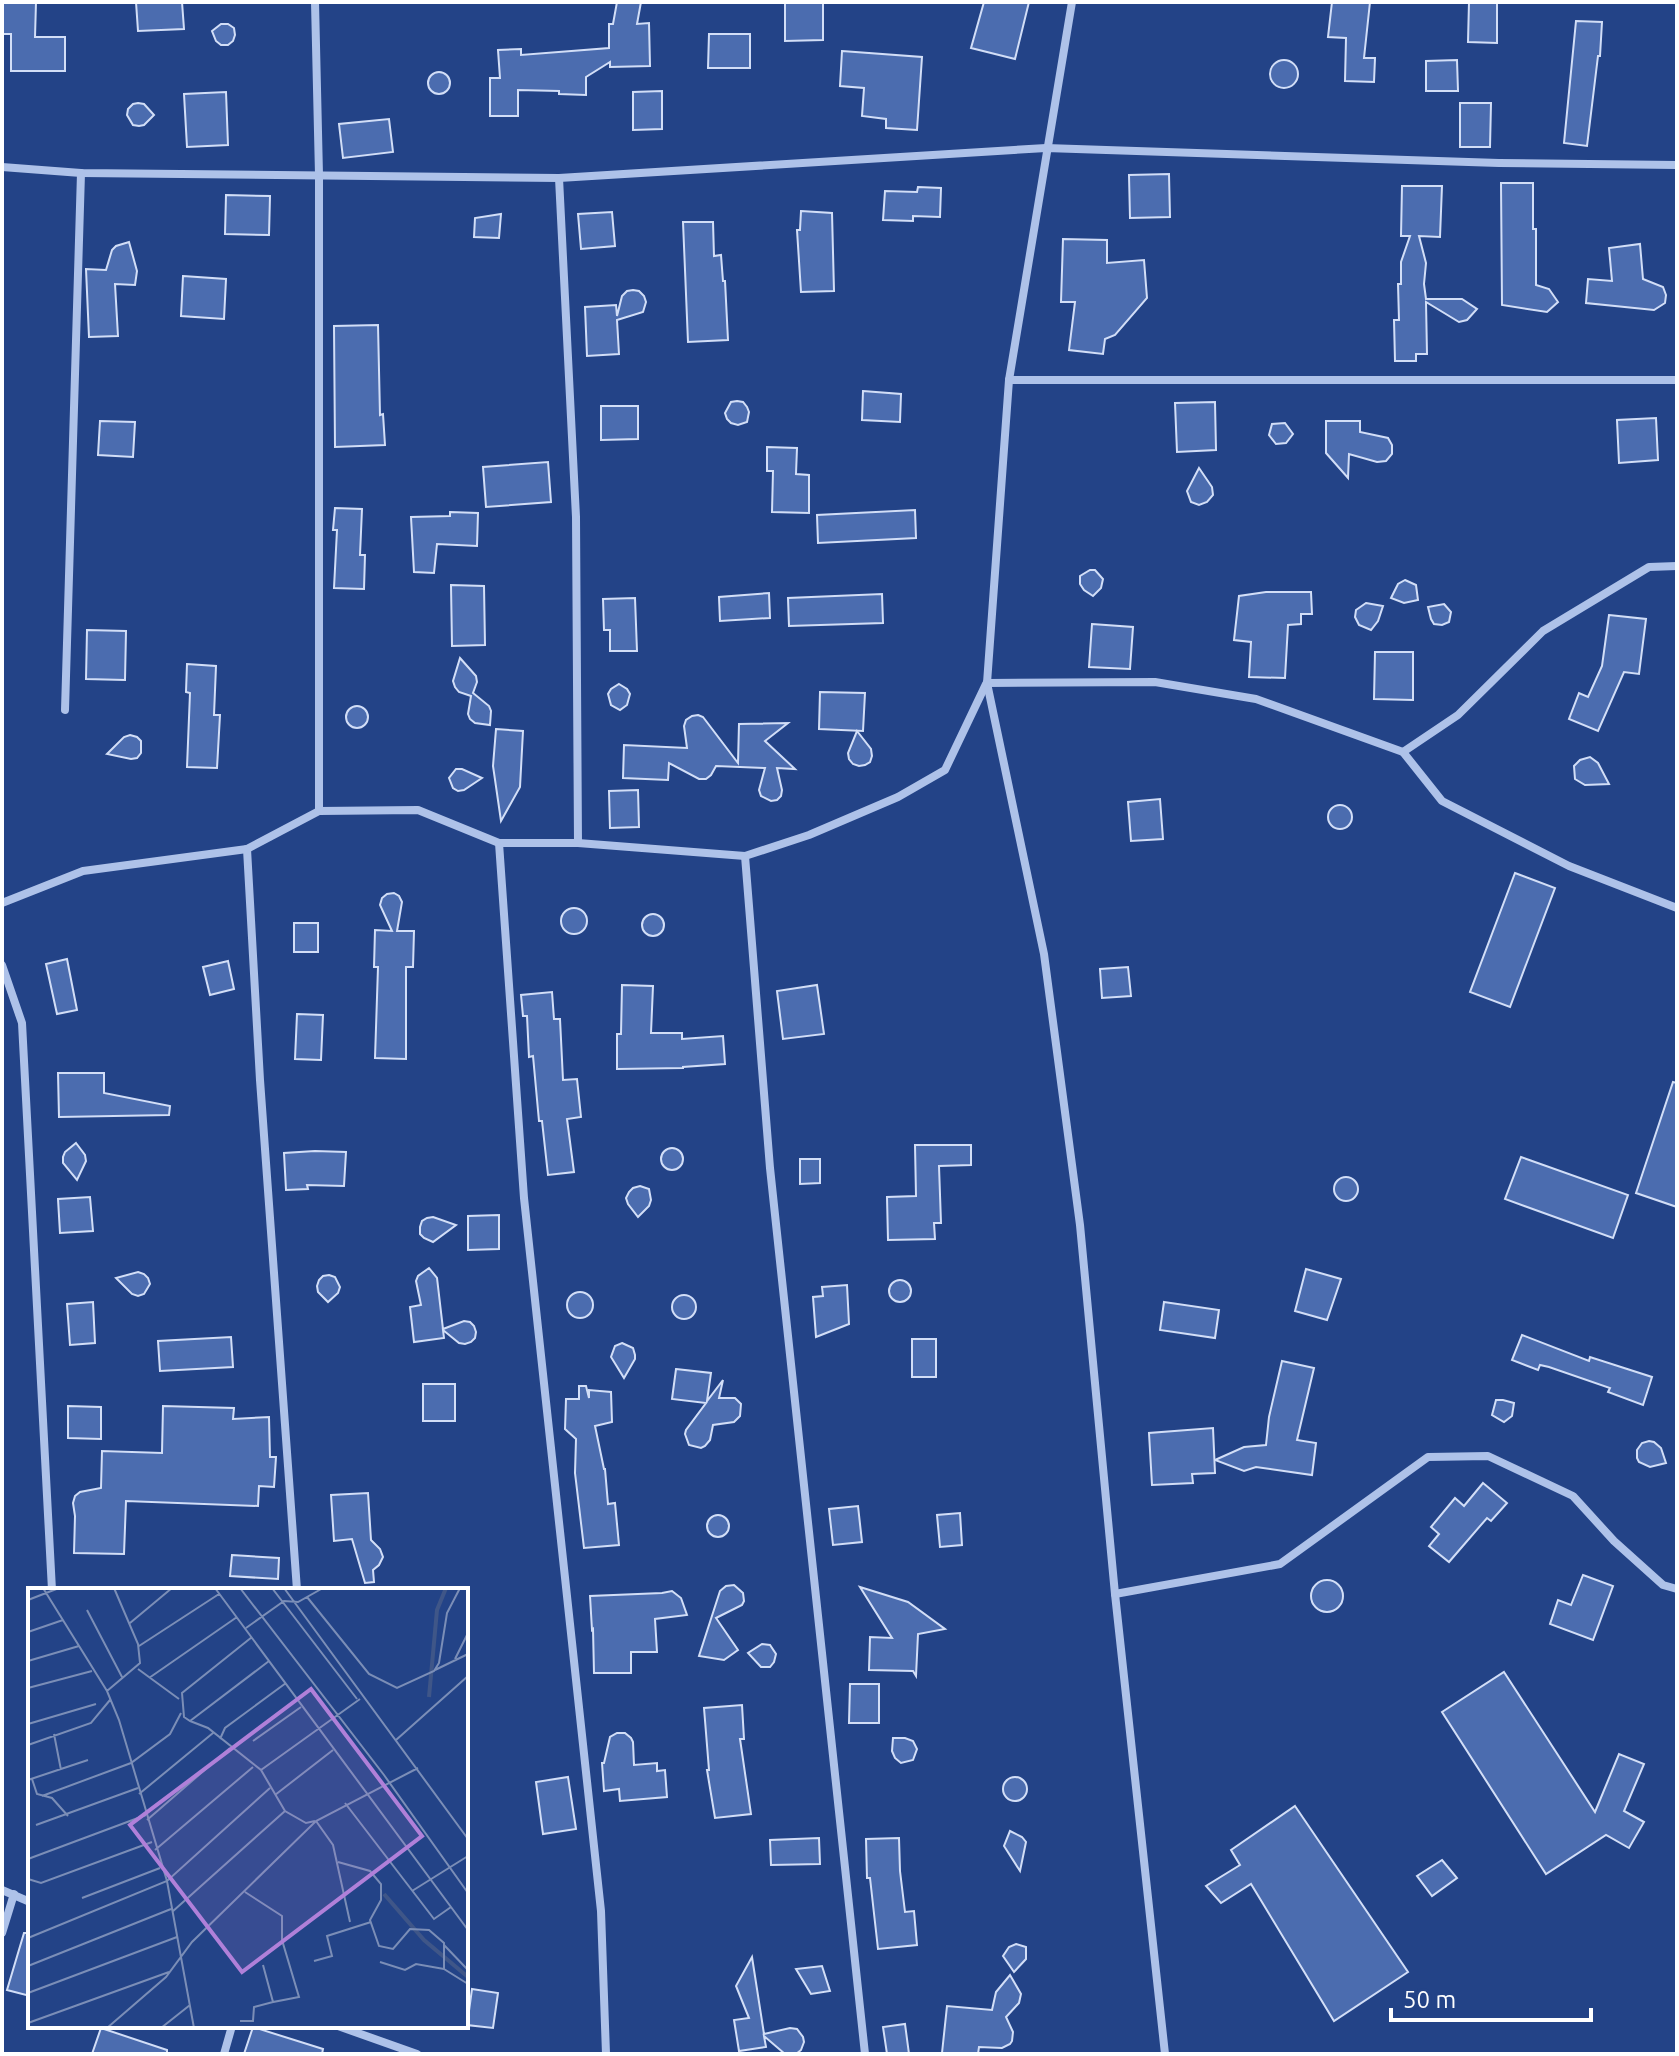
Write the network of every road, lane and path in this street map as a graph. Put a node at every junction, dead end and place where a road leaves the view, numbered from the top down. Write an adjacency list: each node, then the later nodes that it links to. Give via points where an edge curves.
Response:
1 (315, 2): 7 (street)
2 (1072, 2): 3 (street)
3 (1046, 148): 4 (street); 8 (street); 9 (street)
4 (1677, 165)
5 (2, 167): 6 (street)
6 (81, 173): 7 (street); 13 (street)
7 (319, 175): 8 (street); 15 (street)
8 (559, 178): 17 (street, via 576,517)
9 (1009, 380): 10 (street); 12 (street)
10 (1677, 380)
11 (1677, 566): 14 (street, via 1649,567 1543,631 1458,715)
12 (987, 683): 14 (street, via 1155,682 1256,699); 19 (street, via 945,770 898,797); 26 (street, via 1046,969 1080,1225)
13 (65, 710)
14 (1403, 752): 21 (street, via 1442,801 1569,866)
15 (319, 811): 16 (street, via 418,810); 18 (street)
16 (499, 843): 17 (street); 35 (street, via 524,1198 601,1911)
17 (578, 843): 19 (street)
18 (247, 849): 20 (street, via 83,871); 24 (street)
19 (745, 856): 36 (street, via 770,1168)
20 (2, 903)
21 (1677, 908)
22 (2, 965): 23 (street, via 22,1023)
23 (52, 1588)
24 (297, 1588)
25 (1677, 1589): 26 (street, via 1663,1585 1573,1496 1488,1456 1428,1457 1280,1564)
26 (1115, 1594): 37 (street)
27 (2, 1890): 28 (street)
28 (14, 1894): 29 (street); 30 (street)
29 (28, 1901)
30 (2, 1933)
31 (231, 2028): 33 (street)
32 (344, 2028): 34 (street)
33 (224, 2054)
34 (417, 2054)
35 (606, 2054)
36 (865, 2054)
37 (1165, 2054)

